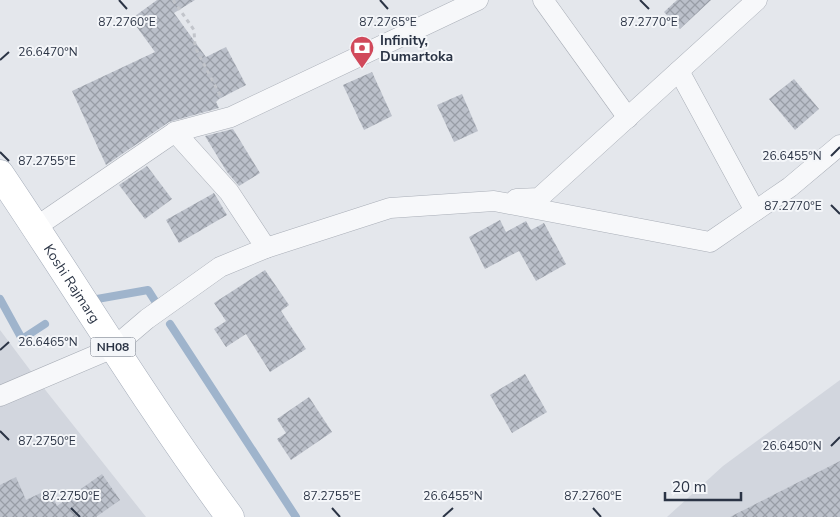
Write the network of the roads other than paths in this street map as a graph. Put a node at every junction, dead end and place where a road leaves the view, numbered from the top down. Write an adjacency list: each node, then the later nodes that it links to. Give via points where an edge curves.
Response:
1 (478, 0): 6 (street, via 231,117)
2 (543, 0): 5 (street)
3 (757, 0): 4 (street)
4 (679, 71): 5 (street); 10 (street)
5 (628, 118): 9 (street, via 540,198)
6 (175, 132): 11 (street); 12 (street, via 228,192)
7 (840, 145): 10 (street, via 790,188)
8 (0, 174): 11 (main road, Koshi Rajmarg / NH08)
9 (494, 201): 10 (street, via 710,242); 12 (street, via 390,208)
10 (755, 211)
11 (36, 228): 13 (main road, Koshi Rajmarg / NH08)
12 (266, 248): 13 (street, via 220,267 147,319)
13 (113, 348): 14 (street); 15 (main road, Koshi Rajmarg / NH08)
14 (0, 396)
15 (230, 517)

